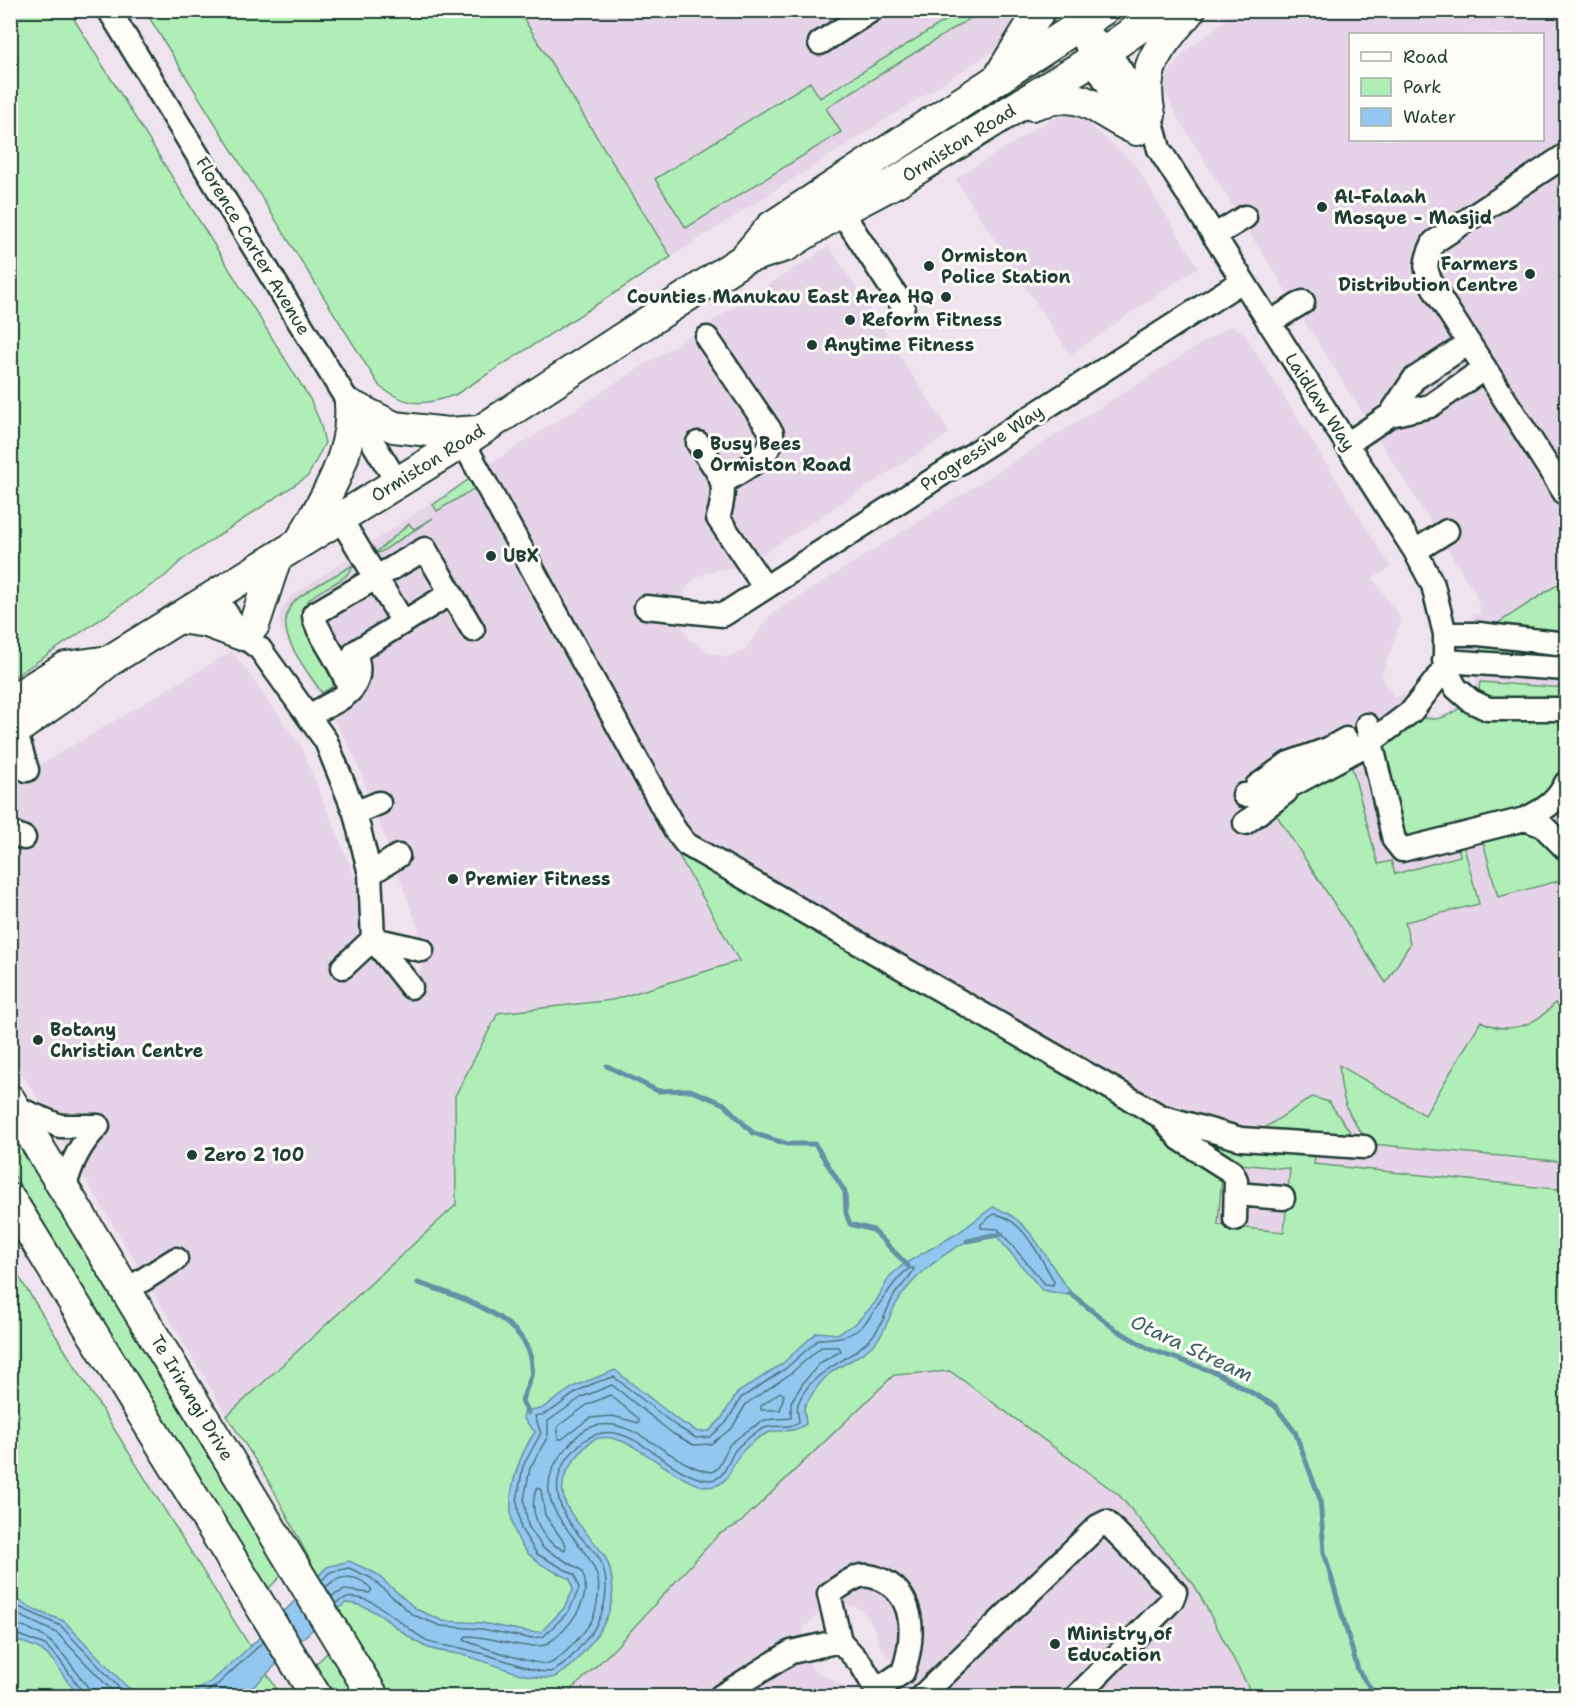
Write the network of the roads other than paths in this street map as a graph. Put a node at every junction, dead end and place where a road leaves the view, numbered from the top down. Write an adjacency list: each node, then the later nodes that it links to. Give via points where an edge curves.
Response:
1 (109, 10): 24 (street, Florence Carter Avenue)
2 (872, 10): 7 (street)
3 (1040, 10): 9 (main road)
4 (1165, 10): 8 (main road, Ormiston Road)
5 (1190, 10): 11 (main road, via 1152,62 1146,80)
6 (1084, 16): 8 (street, Laidlaw Way); 9 (main road, Ormiston Road)
7 (820, 43)
8 (1100, 55): 10 (main road, Ormiston Road); 11 (street, Laidlaw Way)
9 (998, 80): 16 (main road, Ormiston Road, via 771,227)
10 (1005, 115): 11 (main road, via 1068,96); 13 (main road, Ormiston Road)
11 (1149, 131): 15 (street, Laidlaw Way)
12 (1566, 155): 22 (street, via 1434,242 1426,258 1427,275)
13 (841, 212): 16 (main road, Ormiston Road, via 786,246); 19 (street)
14 (1245, 217): 15 (street)
15 (1214, 236): 17 (street, Laidlaw Way)
16 (744, 259): 26 (main road, Ormiston Road)
17 (1242, 281): 20 (street, Laidlaw Way); 37 (street, Progressive Way)
18 (1303, 302): 20 (street)
19 (903, 306)
20 (1269, 323): 28 (street, Laidlaw Way)
21 (707, 338): 30 (street, via 772,433 766,453)
22 (1469, 344): 23 (street); 25 (street, via 1413,379)
23 (1485, 368): 25 (street, via 1430,406); 31 (street)
24 (350, 405): 26 (main road, via 394,427); 29 (street, Florence Carter Avenue); 34 (main road, via 352,426 340,469)
25 (1390, 415): 28 (street)
26 (472, 436): 29 (main road, Ormiston Road); 71 (street, via 675,830 686,844)
27 (698, 443): 30 (street)
28 (1347, 444): 35 (street, Laidlaw Way)
29 (397, 482): 32 (main road, Ormiston Road)
30 (724, 482): 37 (street, via 725,495 718,518)
31 (1566, 495)
32 (340, 518): 34 (main road, Ormiston Road); 36 (street)
33 (1447, 531): 35 (street)
34 (287, 551): 38 (main road, Ormiston Road); 45 (main road)
35 (1415, 552): 44 (street, Laidlaw Way, via 1433,585)
36 (376, 577): 39 (street, via 425,549); 42 (street); 50 (street, via 319,609 313,619 347,677)
37 (765, 588): 40 (street, Progressive Way, via 723,615)
38 (221, 592): 41 (main road, Ormiston Road); 45 (street)
39 (452, 593): 42 (street); 43 (street)
40 (646, 607)
41 (178, 618): 45 (main road); 47 (main road, Ormiston Road)
42 (403, 622): 50 (street, via 355,652 359,680)
43 (473, 630)
44 (1445, 634): 46 (street); 48 (street, Laidlaw Way)
45 (252, 636): 53 (street)
46 (1566, 644)
47 (109, 661): 51 (main road, Ormiston Road, via 66,667); 54 (main road, Ormiston Road)
48 (1444, 664): 49 (street); 52 (street, via 1456,688 1488,709); 55 (street)
49 (1566, 669)
50 (349, 692): 53 (street)
51 (10, 701)
52 (1564, 712)
53 (308, 716): 60 (street, via 326,741)
54 (13, 732): 56 (street)
55 (1369, 734): 58 (street); 58 (street, via 1289,763 1250,790 1263,795); 61 (street, via 1395,840 1402,850)
56 (27, 770)
57 (1566, 783): 61 (street, via 1559,798)
58 (1294, 784): 62 (street)
59 (379, 803): 60 (street)
60 (356, 813): 65 (street)
61 (1525, 819): 63 (street, via 1543,826)
62 (1245, 822)
63 (1566, 849)
64 (398, 856): 65 (street)
65 (370, 874): 66 (street)
66 (372, 939): 67 (street); 68 (street); 69 (street)
67 (422, 950)
68 (343, 967)
69 (411, 987)
70 (13, 1104): 73 (main road, Te Irirangi Drive); 73 (street, via 60,1126 98,1126 74,1157)
71 (1160, 1116): 72 (street, via 1241,1139); 74 (street, via 1180,1138 1227,1167 1236,1180)
72 (1364, 1147)
73 (65, 1187): 79 (main road, Te Irirangi Drive)
74 (1237, 1194): 76 (street); 77 (street)
75 (10, 1198): 81 (main road)
76 (1283, 1198)
77 (1235, 1219)
78 (176, 1259): 79 (street)
79 (127, 1290): 83 (main road, Te Irirangi Drive)
80 (840, 1641): 82 (street); 82 (street, via 829,1594 858,1576 876,1577 891,1585 909,1609 909,1656 903,1672); 84 (street, via 791,1652)
81 (309, 1684)
82 (879, 1693)
83 (373, 1696)
84 (721, 1696)
85 (922, 1696): 86 (street, via 1106,1522 1174,1592 1172,1600)
86 (1077, 1696)

